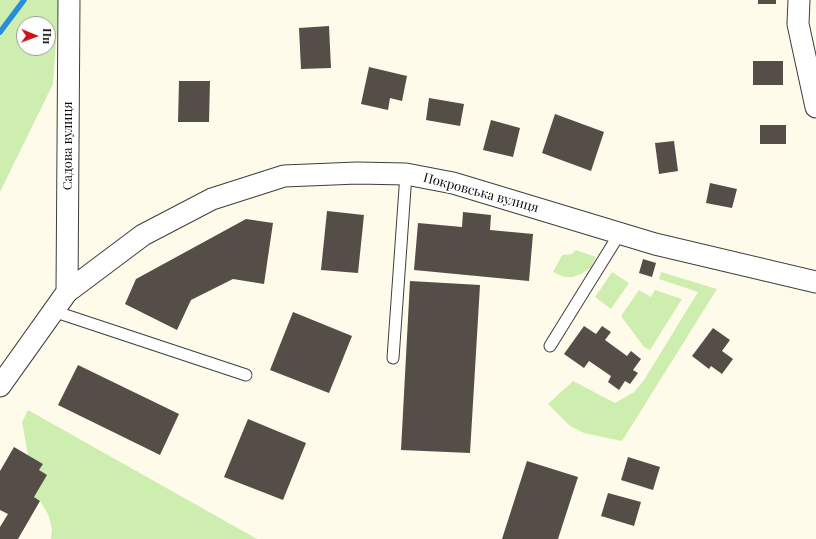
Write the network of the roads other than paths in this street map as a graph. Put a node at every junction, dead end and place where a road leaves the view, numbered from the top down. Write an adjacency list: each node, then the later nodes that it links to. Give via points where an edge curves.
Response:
1 (69, 0): 7 (street, Садова вулиця)
2 (799, 0): 3 (street, via 798,24)
3 (816, 107)
4 (406, 174): 5 (street, Покровська вулиця, via 453,183); 7 (street, Покровська вулиця, via 357,172 284,176 212,199 143,235); 10 (lane)
5 (620, 233): 6 (street, Покровська вулиця, via 655,244); 9 (lane)
6 (816, 282)
7 (67, 292): 8 (street, Покровська вулиця)
8 (54, 311): 11 (lane); 12 (street, Покровська вулиця)
9 (550, 346)
10 (393, 358)
11 (246, 375)
12 (0, 386)

